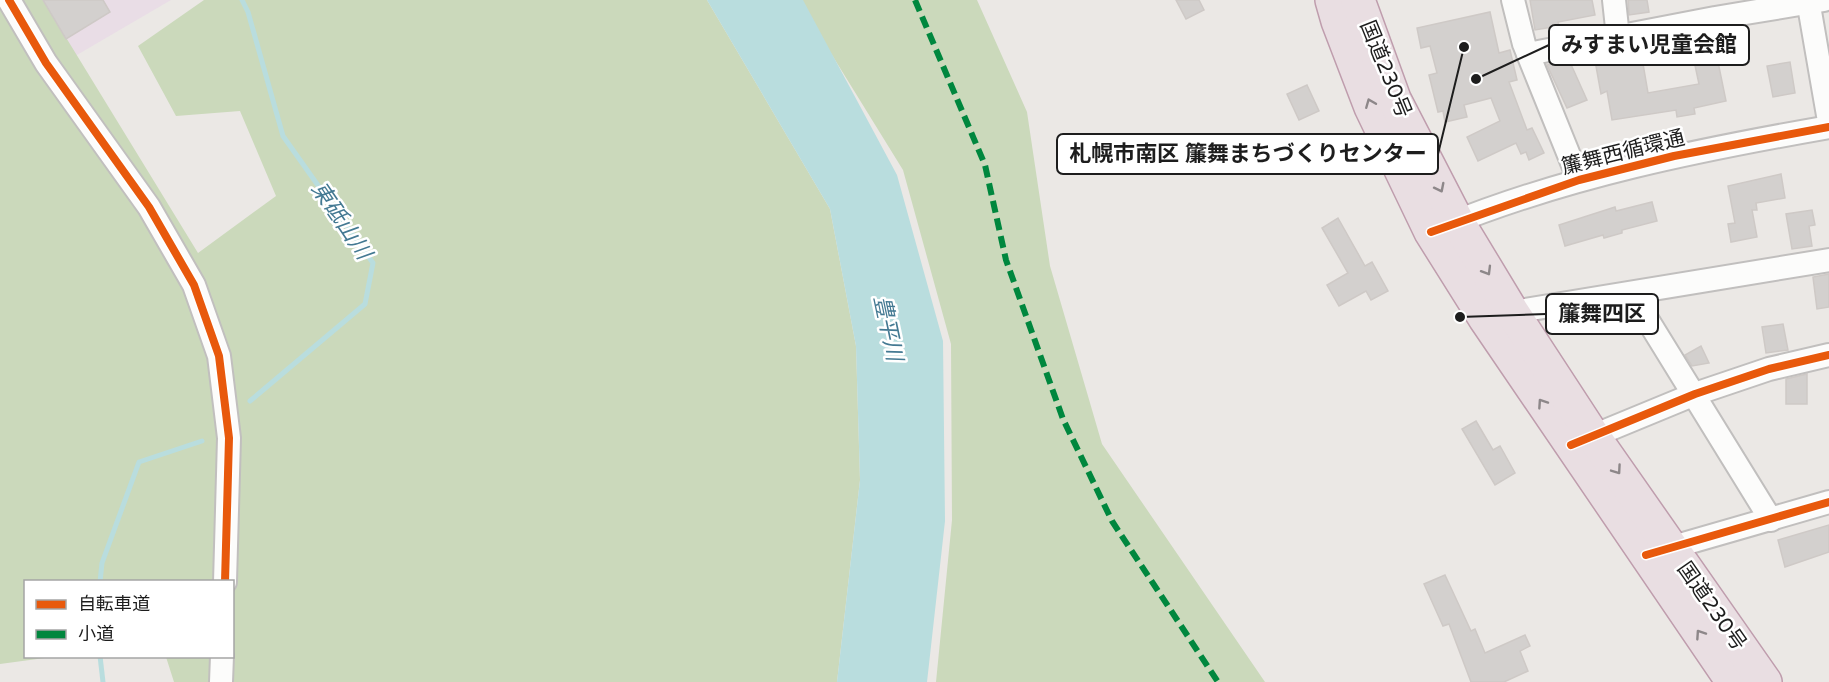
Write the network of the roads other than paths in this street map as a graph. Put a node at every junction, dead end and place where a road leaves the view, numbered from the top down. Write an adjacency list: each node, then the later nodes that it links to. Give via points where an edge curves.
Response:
1 (9, 0): 23 (street, via 46,63 149,207 194,285 219,356 229,438)
2 (1332, 0): 13 (highway, 国道230号, one-way to 2, via 1371,107)
3 (1358, 0): 13 (highway, 国道230号, one-way to 13)
4 (1513, 0): 9 (street)
5 (1614, 0): 8 (street)
6 (1814, 1): 7 (street); 10 (street)
7 (1714, 9): 8 (street)
8 (1618, 37): 9 (street)
9 (1528, 54): 12 (street)
10 (1829, 122)
11 (1829, 127): 12 (street, 簾舞西循環通, via 1674,156)
12 (1579, 180): 13 (street, 簾舞西循環通)
13 (1444, 227): 16 (highway, 国道230号)
14 (1829, 260): 15 (street)
15 (1631, 293): 16 (street); 18 (street)
16 (1498, 315): 19 (highway, 国道230号)
17 (1829, 356): 18 (street, via 1769,369)
18 (1695, 394): 19 (street); 21 (street)
19 (1582, 440): 22 (highway, 国道230号)
20 (1829, 502): 21 (street)
21 (1771, 520): 22 (street)
22 (1658, 551): 26 (highway, 国道230号, one-way to 22); 27 (highway, 国道230号)
23 (225, 580)
24 (222, 658): 25 (street)
25 (221, 682)
26 (1733, 682)
27 (1765, 682)

